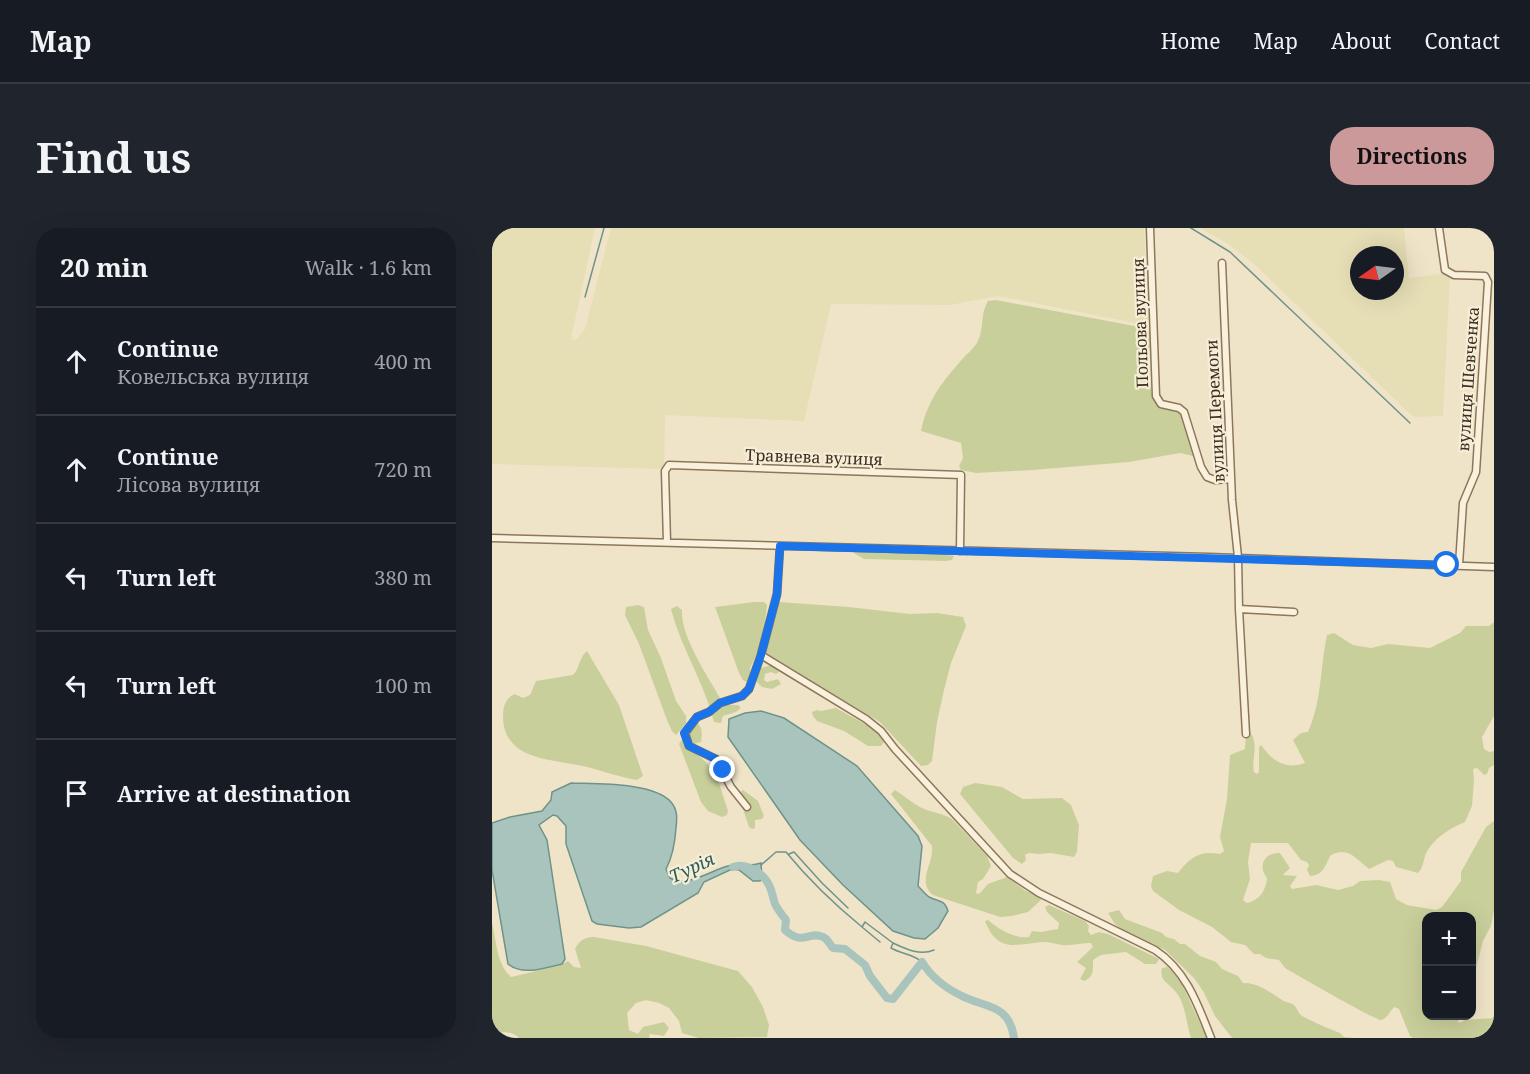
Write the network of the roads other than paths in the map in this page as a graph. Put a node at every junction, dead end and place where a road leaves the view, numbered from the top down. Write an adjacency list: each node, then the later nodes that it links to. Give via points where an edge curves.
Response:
1 (1150, 228): 4 (street, Польова вулиця, via 1156,396 1161,404 1184,412 1207,477)
2 (1439, 228): 10 (street, вулиця Шевченка, via 1445,270 1485,276 1488,282 1476,472 1462,503)
3 (1222, 263): 4 (street, вулиця Перемоги)
4 (1231, 479): 9 (street, вулиця Перемоги)
5 (492, 538): 6 (street)
6 (667, 542): 7 (street); 8 (street, Травнева вулиця, via 665,471 669,465 680,465 961,475)
7 (780, 546): 8 (street); 14 (street, via 777,594)
8 (960, 550): 9 (street)
9 (1238, 557): 10 (street); 12 (street, вулиця Перемоги)
10 (1459, 565): 11 (street)
11 (1494, 567)
12 (1239, 609): 13 (street); 15 (street, вулиця Перемоги)
13 (1294, 612)
14 (761, 655): 16 (street, via 746,693 697,717 684,733 689,746 716,759); 17 (street, via 881,731 1010,874 1168,959 1188,986)
15 (1246, 734)
16 (747, 807)
17 (1211, 1038)

